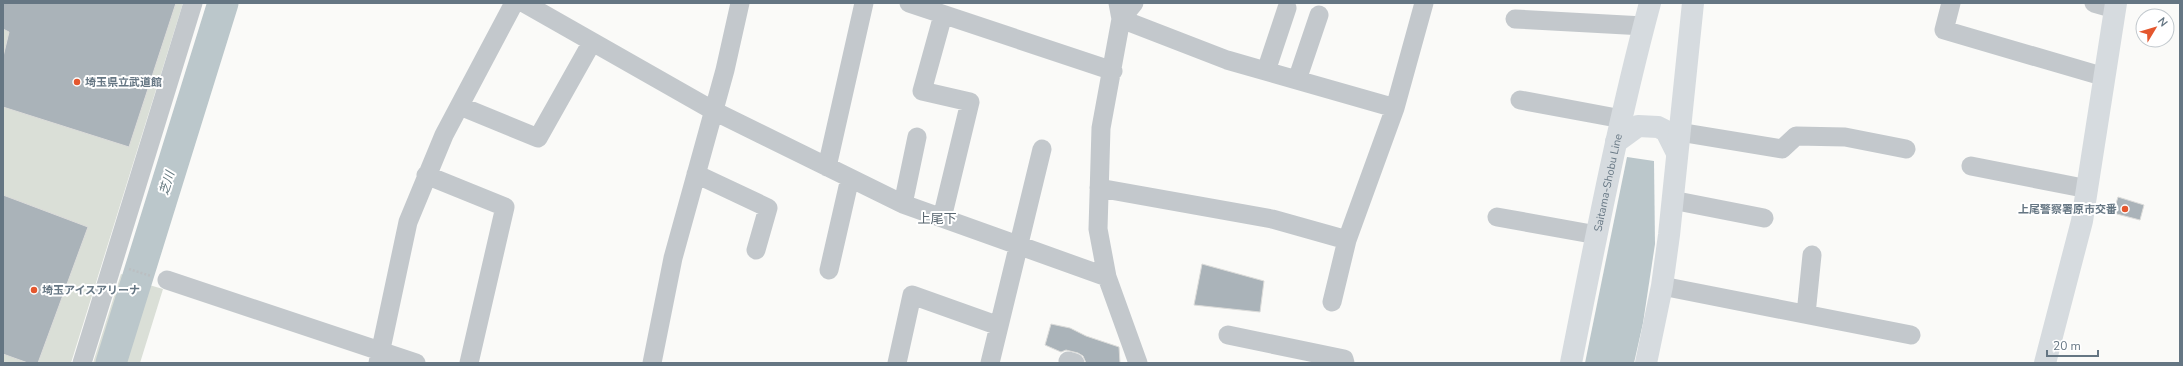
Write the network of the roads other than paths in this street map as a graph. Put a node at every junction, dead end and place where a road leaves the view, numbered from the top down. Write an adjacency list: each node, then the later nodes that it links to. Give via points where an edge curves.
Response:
1 (193, 3): 62 (street)
2 (514, 3): 26 (street)
3 (524, 3): 20 (street)
4 (740, 3): 28 (street)
5 (864, 3): 36 (street)
6 (909, 3): 16 (street)
7 (1134, 3): 15 (street)
8 (1424, 3): 27 (street)
9 (1650, 3): 19 (main road, Saitama-Shobu Line)
10 (1693, 3): 32 (main road)
11 (1951, 3): 23 (street, via 1944,30)
12 (2094, 3): 13 (street)
13 (2116, 6): 23 (main road)
14 (1287, 8): 21 (street)
15 (1120, 11): 21 (street, via 1227,60); 22 (street)
16 (943, 14): 22 (street); 45 (street, via 922,91 970,102)
17 (1319, 15): 24 (street)
18 (1516, 19): 19 (street)
19 (1644, 26): 29 (main road, Saitama-Shobu Line)
20 (592, 42): 26 (street, via 538,138); 28 (street)
21 (1266, 71): 24 (street)
22 (1113, 72): 40 (street, via 1102,128)
23 (2106, 77): 41 (main road)
24 (1297, 80): 27 (street)
25 (1520, 100): 29 (street)
26 (460, 106): 38 (street)
27 (1396, 108): 48 (street)
28 (714, 111): 36 (street); 37 (street)
29 (1622, 119): 31 (main road, Saitama-Shobu Line)
30 (917, 137): 43 (street)
31 (1616, 142): 32 (main road, via 1638,126 1658,127); 47 (main road, Saitama-Shobu Line)
32 (1678, 142): 34 (street, via 1782,149 1796,136 1845,137); 42 (main road)
33 (1042, 149): 49 (street)
34 (1906, 149)
35 (1971, 166): 41 (street)
36 (827, 167): 39 (street)
37 (696, 174): 50 (street, via 768,208); 65 (street, via 673,258)
38 (426, 175): 61 (street, via 408,222); 64 (street, via 505,206)
39 (850, 178): 43 (street); 52 (street)
40 (1099, 188): 48 (street, via 1272,219); 53 (street, via 1098,229)
41 (2088, 189): 72 (main road)
42 (1672, 200): 46 (street); 55 (main road)
43 (903, 204): 45 (street)
44 (1498, 216): 47 (street)
45 (942, 218): 49 (street)
46 (1764, 218)
47 (1597, 235): 70 (main road, Saitama-Shobu Line)
48 (1347, 240): 56 (street)
49 (1018, 246): 53 (street); 58 (street)
50 (756, 250)
51 (1812, 255): 57 (street)
52 (829, 270)
53 (1107, 277): 68 (street)
54 (167, 280): 61 (street)
55 (1662, 286): 57 (street); 71 (main road)
56 (1332, 302)
57 (1806, 314): 60 (street)
58 (999, 326): 66 (street, via 912,295); 67 (street)
59 (1228, 335): 69 (street, via 1344,359)
60 (1911, 335)
61 (379, 357): 63 (street)
62 (82, 363)
63 (416, 363)
64 (469, 363)
65 (652, 363)
66 (897, 363)
67 (990, 363)
68 (1138, 363)
69 (1345, 363)
70 (1571, 363)
71 (1646, 363)
72 (2045, 363)

